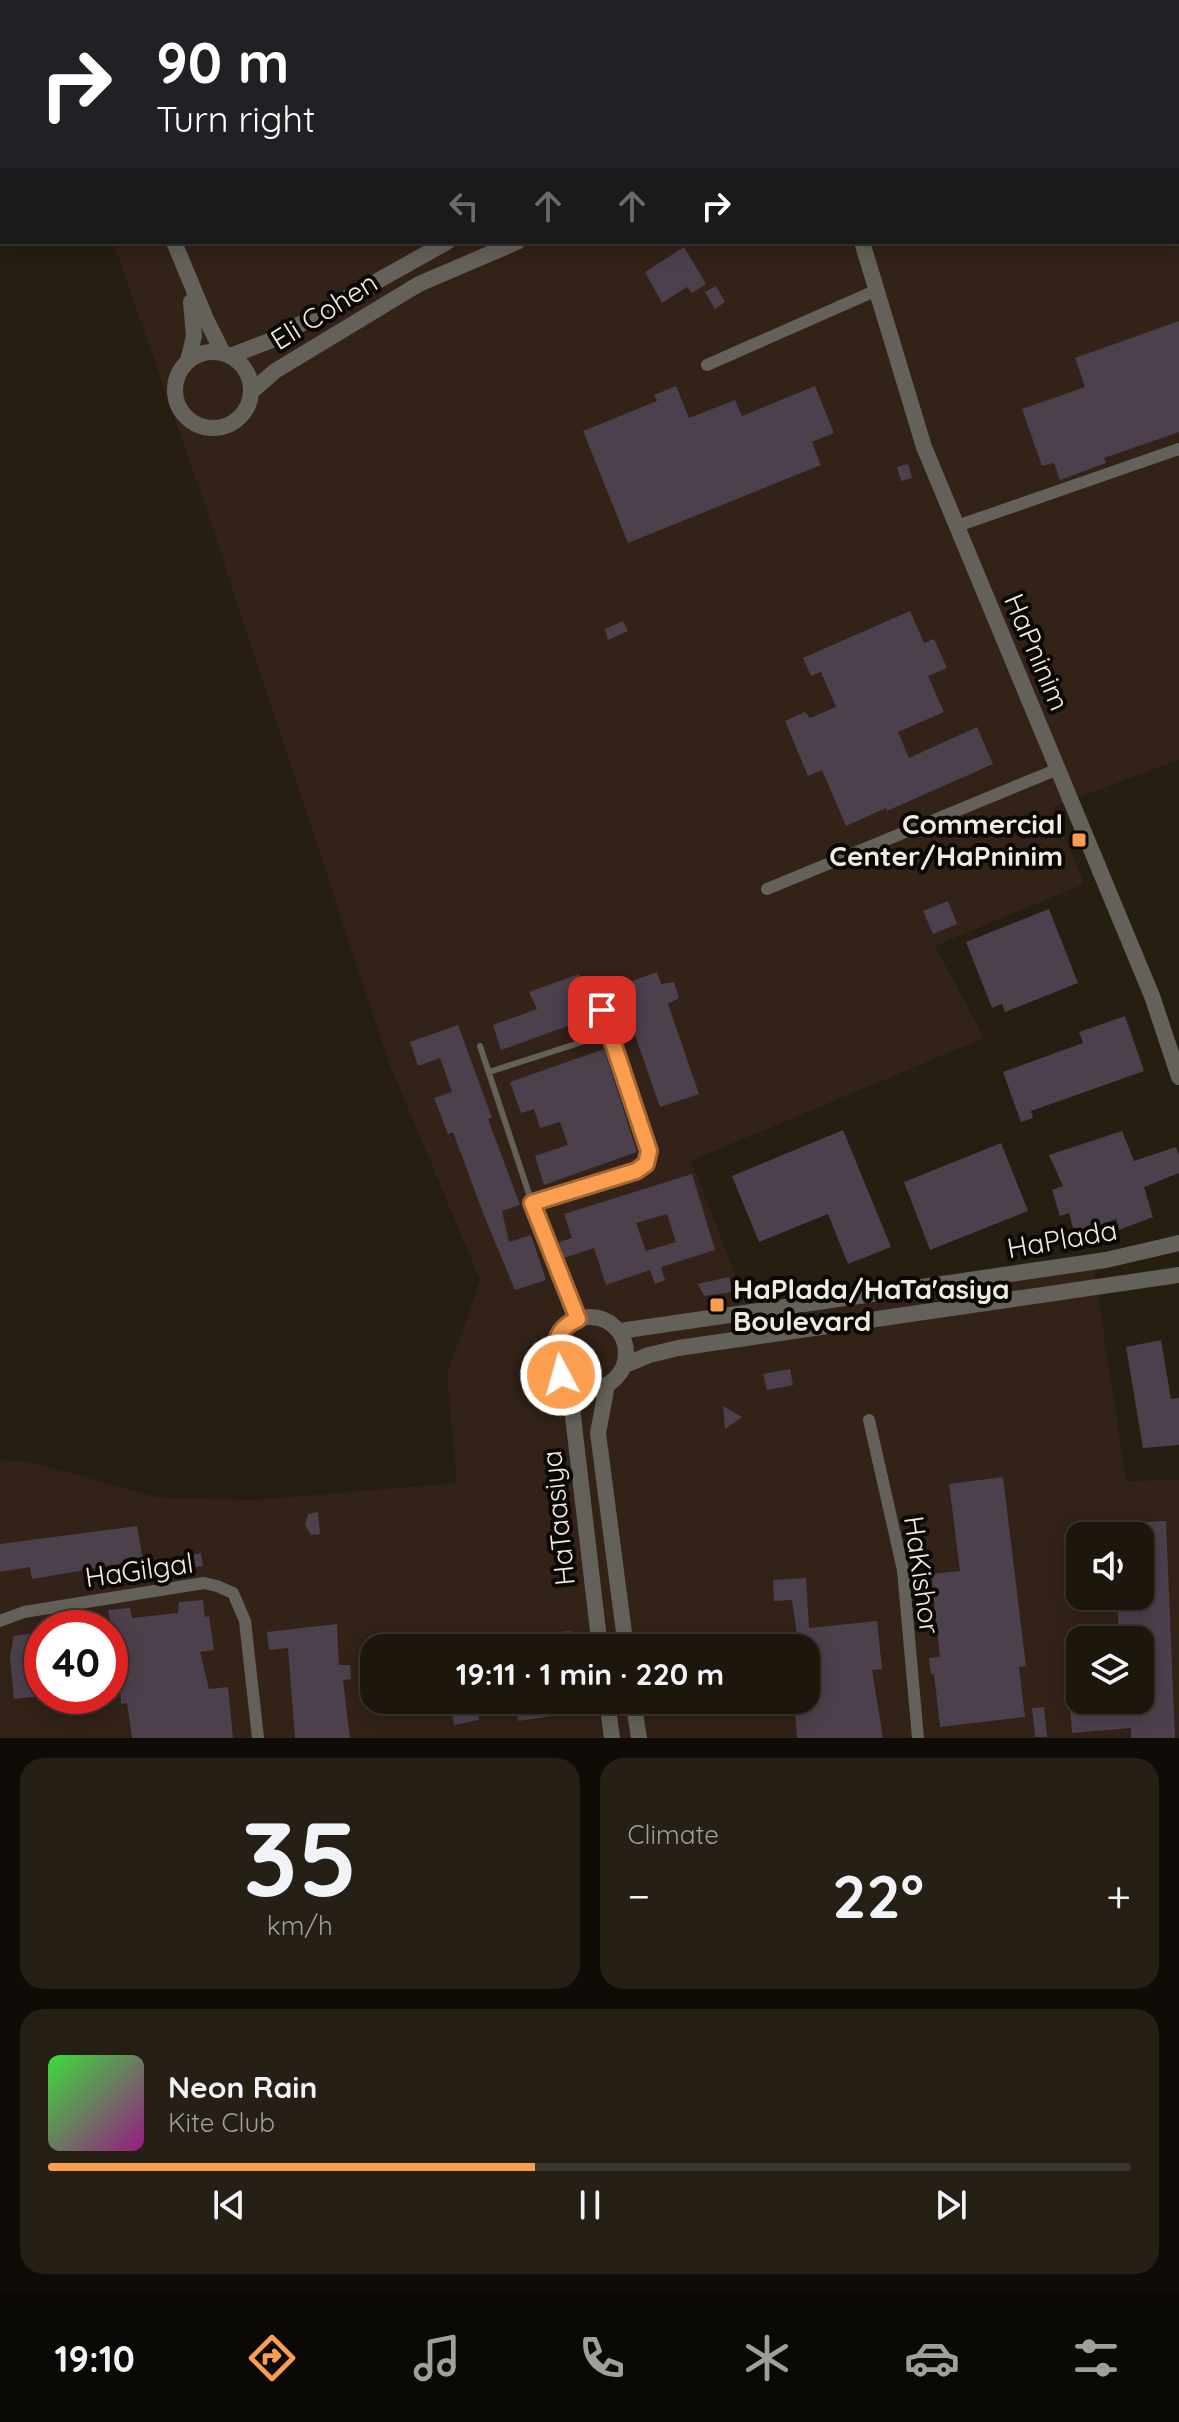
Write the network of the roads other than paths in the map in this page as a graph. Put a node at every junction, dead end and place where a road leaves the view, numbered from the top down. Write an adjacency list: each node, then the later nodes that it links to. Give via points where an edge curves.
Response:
1 (175, 244): 5 (street)
2 (443, 244): 7 (street, Eli Cohen, via 272,340)
3 (512, 244): 10 (street, Eli Cohen, via 419,284 275,371)
4 (863, 244): 6 (street, HaPninim)
5 (186, 273): 7 (street); 8 (street, via 194,322)
6 (877, 290): 9 (street); 12 (street, HaPninim, via 924,447)
7 (226, 355): 8 (street, via 204,353); 10 (street, via 246,371)
8 (188, 361): 10 (street, via 175,390 180,409 194,423 213,428 230,424 244,411)
9 (707, 365)
10 (251, 392)
11 (1179, 449): 12 (street)
12 (957, 526): 13 (street, HaPninim)
13 (1058, 769): 14 (street); 19 (street, HaPninim, via 1152,996)
14 (767, 889)
15 (594, 986): 16 (lane)
16 (610, 1033): 18 (lane); 20 (lane, via 649,1151 646,1164)
17 (480, 1046): 18 (lane)
18 (489, 1072): 20 (lane)
19 (1179, 1077)
20 (532, 1203): 23 (lane)
21 (1179, 1243): 24 (street, HaPlada, via 1091,1262)
22 (1179, 1275): 25 (street, HaPlada, via 678,1348)
23 (578, 1319): 24 (street, via 603,1318); 26 (street, via 564,1328 555,1346 556,1366)
24 (620, 1331): 25 (street)
25 (625, 1365): 27 (street)
26 (569, 1382): 27 (street, via 588,1389); 30 (street, HaTaasiya)
27 (607, 1385): 31 (street, HaTaasiya, via 598,1433)
28 (869, 1420): 37 (street, HaKishor, via 903,1570)
29 (0, 1621): 34 (street, HaGilgal, via 24,1612 204,1583 233,1593 245,1621)
30 (598, 1634)
31 (624, 1634)
32 (609, 1714): 35 (street)
33 (635, 1714): 36 (street)
34 (258, 1738)
35 (612, 1738)
36 (639, 1738)
37 (918, 1738)

